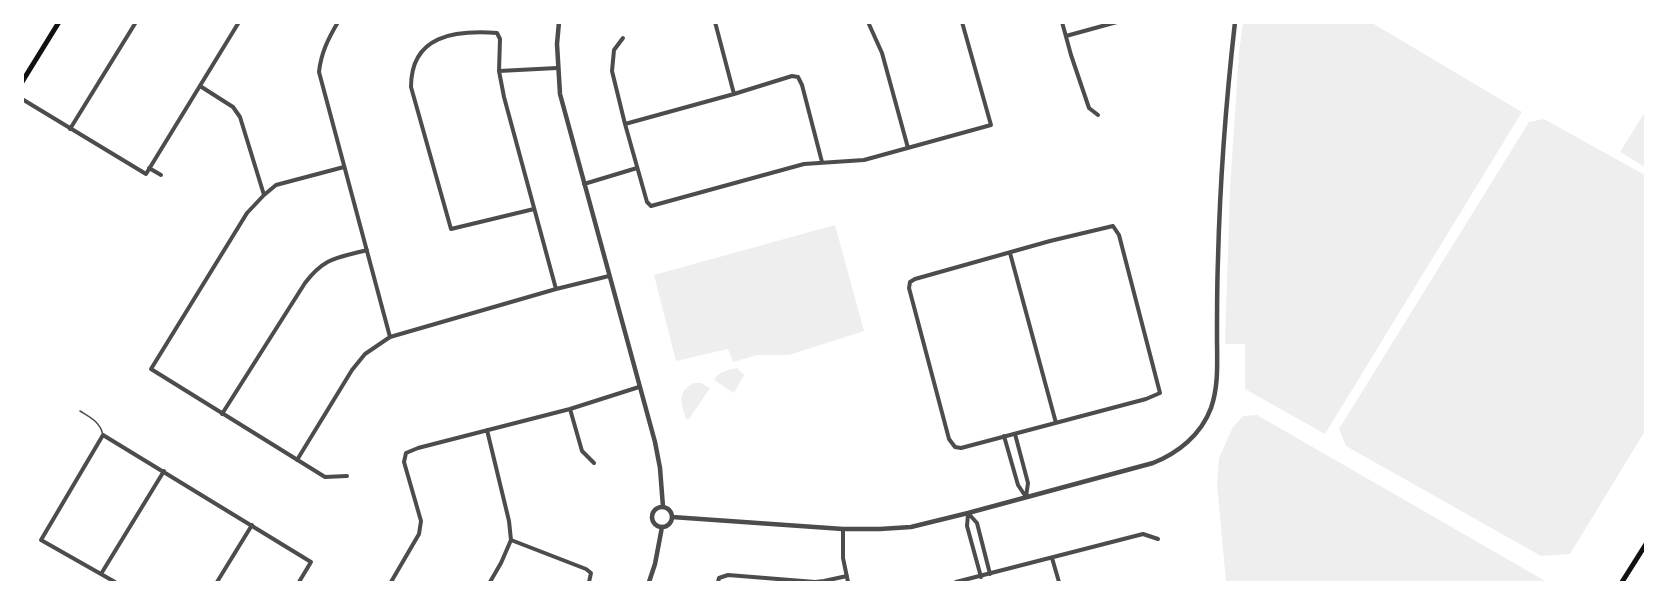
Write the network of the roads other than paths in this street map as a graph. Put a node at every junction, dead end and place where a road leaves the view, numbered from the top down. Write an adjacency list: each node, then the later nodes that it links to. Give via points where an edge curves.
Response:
1 (59, 22): 16 (main road)
2 (136, 22): 22 (street)
3 (239, 22): 17 (street)
4 (338, 22): 25 (street, via 327,39 319,72)
5 (559, 22): 14 (street)
6 (715, 22): 18 (street)
7 (868, 22): 23 (street, via 882,53)
8 (962, 22): 23 (street, via 991,125)
9 (1062, 22): 12 (street)
10 (1117, 22): 12 (street)
11 (1235, 22): 50 (street, via 1218,246 1217,384 1208,416 1186,443 1163,459)
12 (1066, 36): 20 (street, via 1089,108)
13 (623, 38): 21 (street, via 614,50 612,71)
14 (557, 68): 15 (street); 29 (street)
15 (500, 71): 31 (street); 31 (street, via 497,33 448,36 433,41 418,55 411,87 451,229)
16 (22, 82)
17 (200, 86): 26 (street); 30 (street, via 233,107 240,117)
18 (734, 94): 21 (street); 24 (street, via 798,77)
19 (22, 99): 22 (street)
20 (1098, 115)
21 (625, 124): 27 (street)
22 (70, 129): 26 (street, via 146,174)
23 (908, 148): 24 (street, via 864,160)
24 (822, 162): 27 (street, via 651,206)
25 (344, 167): 30 (street, via 276,185); 32 (street)
26 (149, 168): 28 (street)
27 (637, 168): 29 (street)
28 (161, 175)
29 (584, 184): 34 (street)
30 (264, 195): 40 (street, via 247,213 152,369)
31 (534, 209): 35 (street)
32 (367, 250): 36 (street); 40 (street, via 328,260 316,269)
33 (1010, 253): 41 (street); 41 (street, via 1113,226 1119,235 1160,393); 45 (street, via 915,279 909,288 949,439 961,448)
34 (609, 276): 35 (street); 37 (street)
35 (556, 289): 36 (street)
36 (390, 337): 46 (street, via 365,354 352,370)
37 (639, 387): 38 (street); 51 (street, via 657,452)
38 (570, 409): 42 (street); 47 (street, via 582,451)
39 (80, 411): 44 (lane, via 96,421)
40 (222, 414): 46 (street)
41 (1056, 423): 43 (street)
42 (487, 430): 58 (street, via 510,521); 70 (street, via 406,453 420,521 419,534)
43 (1015, 434): 45 (street); 50 (street, via 1028,483)
44 (103, 435): 48 (street); 63 (street, via 41,540)
45 (1004, 436): 50 (street, via 1018,485)
46 (297, 460): 49 (street, via 325,477)
47 (594, 463)
48 (164, 471): 54 (street); 63 (street)
49 (347, 476)
50 (1026, 497): 52 (street)
51 (663, 507): 53 (street); 55 (street, via 653,515 653,521)
52 (968, 513): 56 (street, via 911,527); 59 (street, via 977,523); 61 (street)
53 (672, 517): 55 (street); 56 (street)
54 (252, 525): 68 (street); 69 (street, via 312,562)
55 (662, 527): 73 (street)
56 (843, 529): 65 (street)
57 (1158, 539): 62 (street, via 1143,534)
58 (511, 540): 71 (street); 72 (street, via 586,569 591,573)
59 (982, 542): 61 (street); 64 (street)
60 (1646, 544): 78 (main road)
61 (972, 545): 66 (street)
62 (1053, 558): 64 (street); 77 (street)
63 (101, 574): 67 (street)
64 (990, 574): 66 (street)
65 (847, 576): 74 (street, via 824,582 728,576); 75 (street)
66 (981, 577): 76 (street)
67 (115, 582)
68 (217, 582)
69 (299, 582)
70 (391, 582)
71 (490, 582)
72 (589, 582)
73 (649, 582)
74 (718, 582)
75 (848, 582)
76 (956, 582)
77 (1059, 582)
78 (1622, 582)

